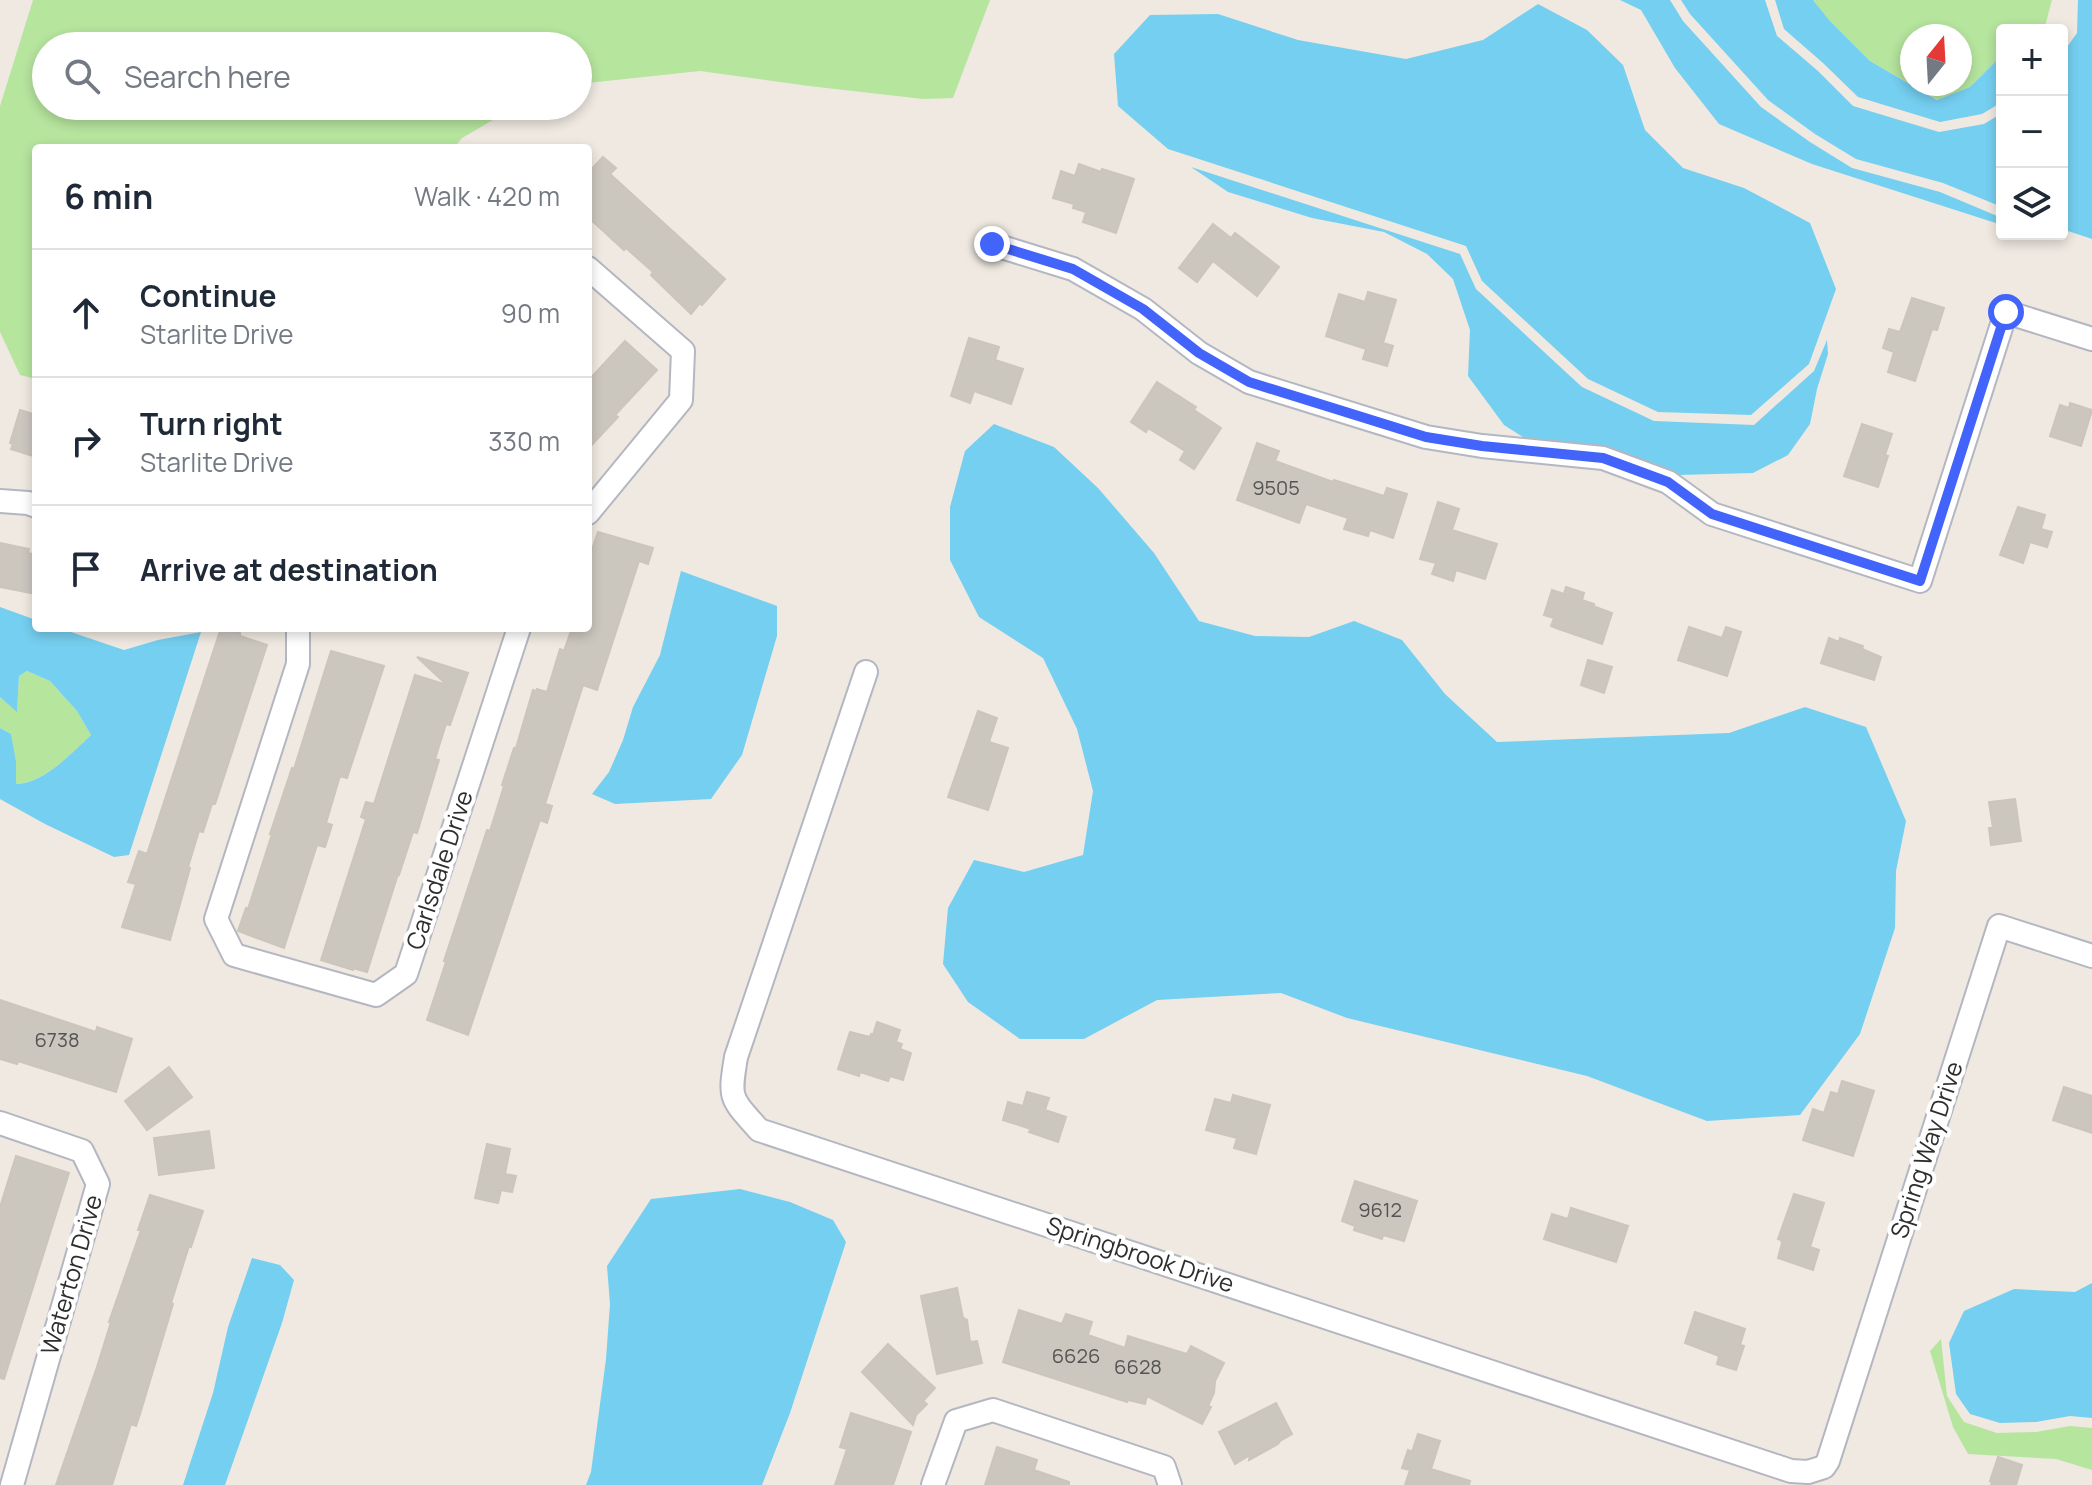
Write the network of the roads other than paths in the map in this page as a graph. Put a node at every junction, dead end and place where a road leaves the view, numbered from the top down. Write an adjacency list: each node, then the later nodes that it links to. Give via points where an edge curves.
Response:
1 (992, 244): 3 (street, via 1073,269 1143,309 1199,353 1249,382 1426,437 1603,458 1668,482 1712,514 1920,581 2006,312)
2 (592, 271): 7 (street, via 683,351 681,400)
3 (2092, 339)
4 (0, 484): 6 (street)
5 (0, 501): 6 (street)
6 (32, 505)
7 (592, 508)
8 (298, 632): 9 (street, Carlsdale Drive, via 298,664 216,919 234,955 376,995 406,974)
9 (514, 632)
10 (866, 672): 13 (street, Springbrook Drive, via 736,1057 732,1094 759,1130 1791,1471)
11 (2092, 956): 13 (street, Spring Way Drive, via 1999,926)
12 (0, 1123): 14 (street, Waterton Drive, via 82,1151 98,1184)
13 (1824, 1467)
14 (12, 1485)
15 (933, 1485): 16 (street, via 956,1421 993,1410 1164,1467)
16 (1170, 1485)

